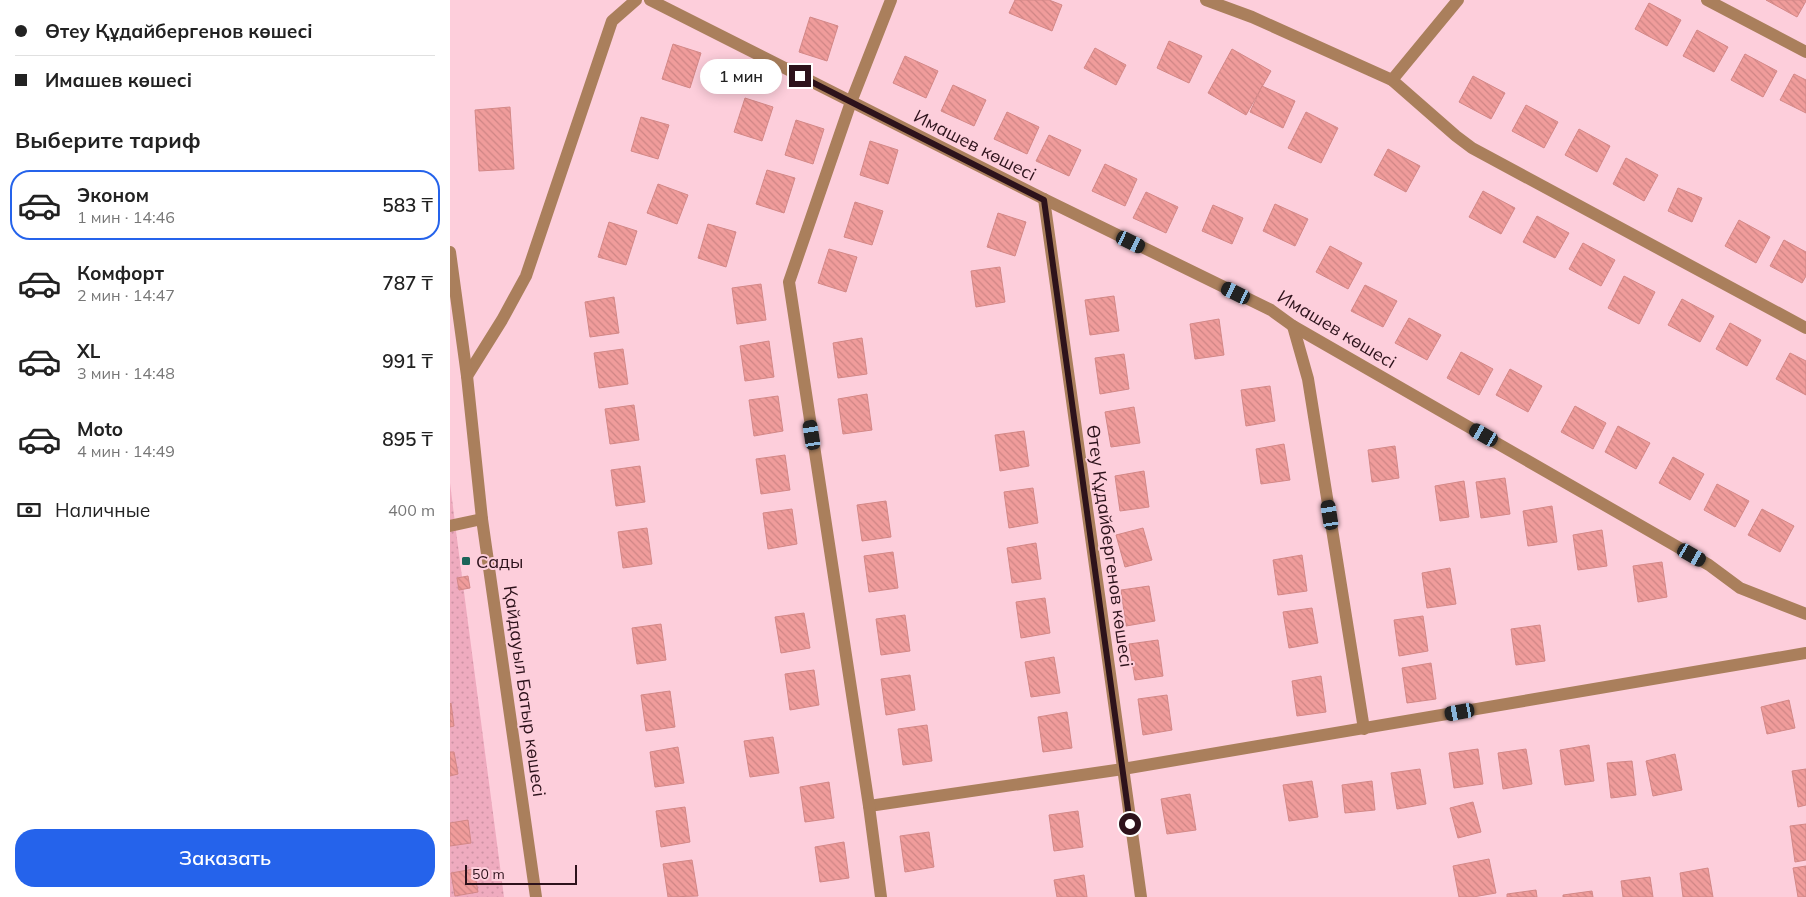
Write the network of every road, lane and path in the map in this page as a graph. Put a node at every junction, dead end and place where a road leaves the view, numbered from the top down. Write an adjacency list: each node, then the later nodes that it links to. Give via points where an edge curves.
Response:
1 (636, 0): 14 (street, via 612,22 526,276)
2 (650, 0): 9 (street, Имашев көшесі)
3 (891, 0): 9 (street)
4 (1206, 0): 8 (street, via 1252,17)
5 (1458, 0): 8 (street)
6 (1707, 0): 7 (street)
7 (1806, 52)
8 (1392, 80): 13 (street, via 1472,148)
9 (851, 102): 10 (street, Имашев көшесі); 21 (street, via 789,282)
10 (1044, 200): 12 (street, Имашев көшесі, via 1271,310); 20 (street, Өтеу Құдайбергенов көшесі)
11 (450, 252): 14 (street, Қайдауыл Батыр көшесі)
12 (1294, 326): 17 (street, Имашев көшесі, via 1709,565 1740,588); 19 (street, via 1308,379)
13 (1806, 328)
14 (467, 376): 15 (street, Қайдауыл Батыр көшесі)
15 (482, 519): 16 (street); 22 (street, Қайдауыл Батыр көшесі)
16 (450, 526)
17 (1806, 614)
18 (1806, 653): 19 (street)
19 (1364, 729): 20 (street)
20 (1123, 769): 21 (street); 24 (street, Өтеу Құдайбергенов көшесі)
21 (869, 806): 23 (street)
22 (536, 897)
23 (881, 897)
24 (1141, 897)

